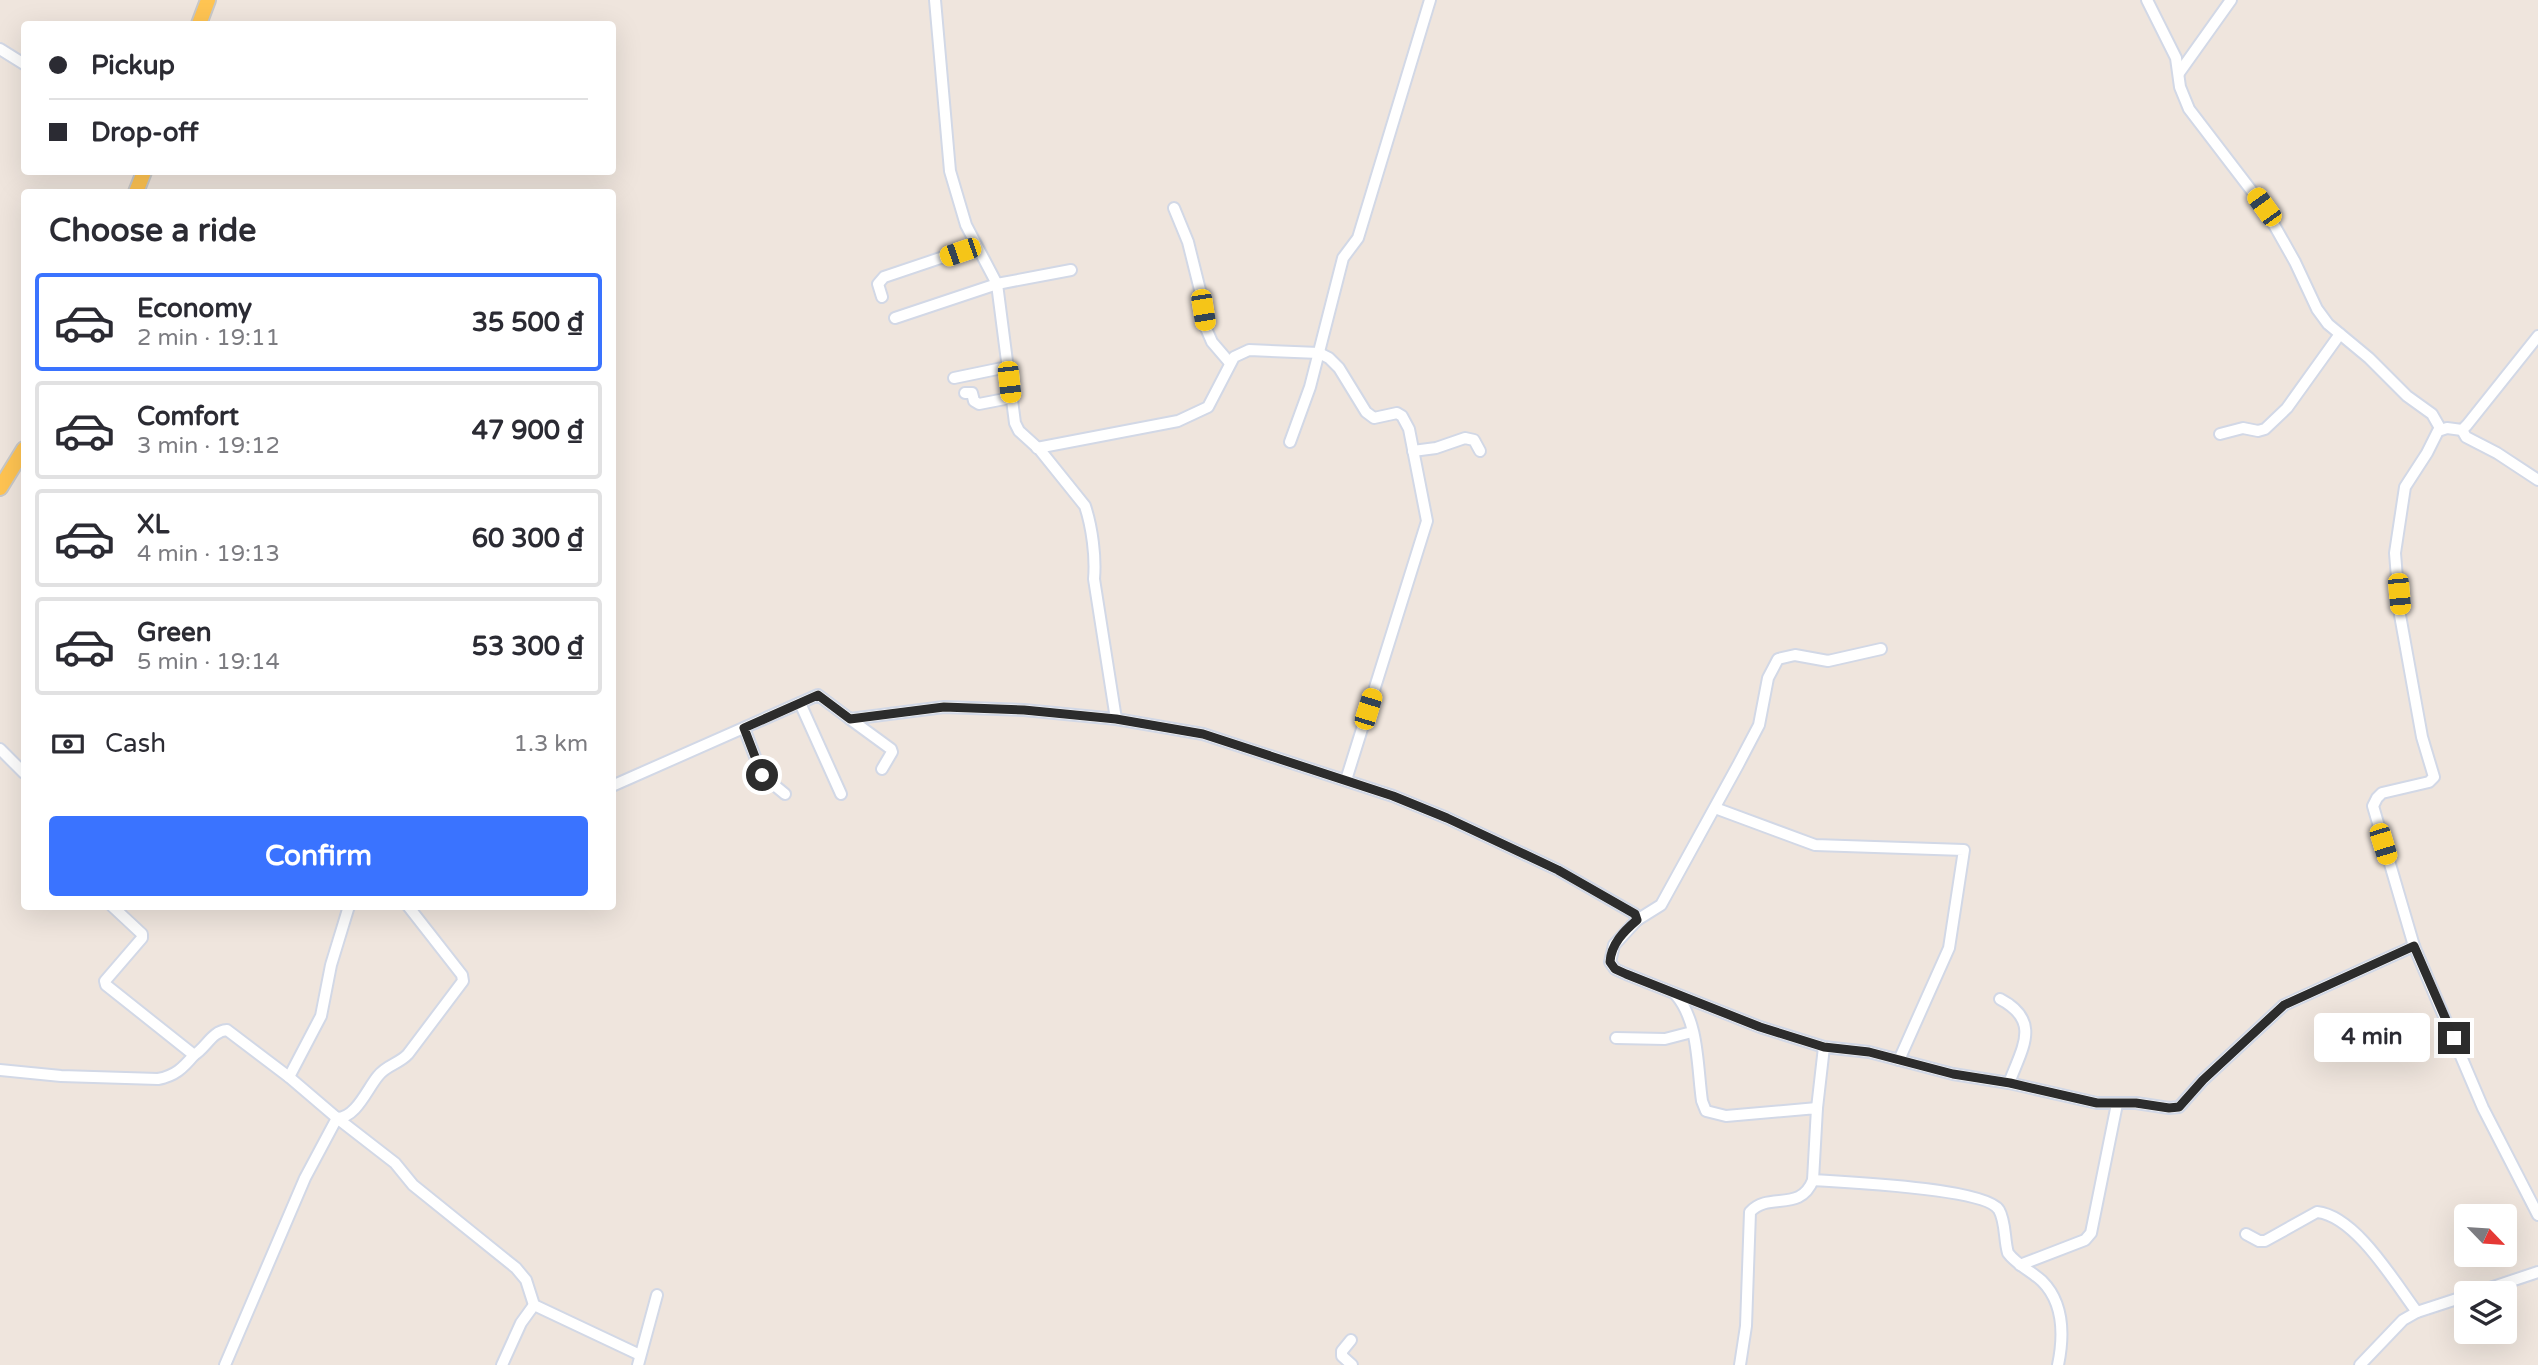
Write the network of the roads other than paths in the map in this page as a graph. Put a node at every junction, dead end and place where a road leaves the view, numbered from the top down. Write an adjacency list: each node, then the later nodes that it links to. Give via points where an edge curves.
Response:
1 (208, 0): 6 (main road)
2 (935, 0): 11 (street, via 950,171)
3 (1430, 0): 18 (street, via 1358,238 1343,258)
4 (2147, 0): 9 (street)
5 (2231, 0): 9 (street)
6 (201, 21)
7 (0, 49): 8 (street)
8 (21, 62)
9 (2179, 73): 16 (street, via 2189,110 2264,207 2317,309)
10 (1174, 208): 19 (street, via 1188,242 1205,326)
11 (976, 246): 13 (street); 14 (street, via 884,277 878,284)
12 (1071, 270): 13 (street)
13 (997, 284): 15 (street); 20 (street)
14 (882, 297)
15 (895, 318)
16 (2340, 334): 24 (street, via 2432,414); 26 (street, via 2287,408 2264,429)
17 (2538, 336): 25 (street)
18 (1319, 353): 19 (street, via 1249,350); 27 (street); 29 (street, via 1339,368 1366,412 1374,418 1402,416)
19 (1230, 363): 28 (street, via 1214,400 1200,413)
20 (1007, 367): 21 (street); 23 (street)
21 (954, 378)
22 (965, 393): 23 (street, via 972,393 979,404)
23 (1010, 398): 28 (street, via 1019,431)
24 (2440, 428): 25 (street); 51 (street, via 2404,488 2395,553 2400,615 2422,737 2434,777 2382,793 2373,806)
25 (2462, 430): 32 (street, via 2466,437)
26 (2220, 434)
27 (1290, 442)
28 (1037, 448): 37 (street, via 1088,515)
29 (1413, 451): 30 (street, via 1465,438 1474,440); 42 (street, via 1425,531)
30 (1480, 451)
31 (21, 454): 33 (main road)
32 (2538, 480)
33 (0, 488)
34 (1881, 649): 46 (street, via 1828,661 1795,655 1778,660 1768,678 1759,725)
35 (800, 703): 36 (street, via 819,696); 38 (street); 45 (street)
36 (850, 719): 37 (street, via 944,707); 40 (street, via 891,749)
37 (1116, 719): 42 (street, via 1203,734)
38 (744, 728): 43 (street); 44 (street, via 762,775)
39 (0, 749): 41 (street)
40 (882, 769)
41 (21, 770)
42 (1346, 780): 50 (street, via 1447,818 1558,870 1624,905)
43 (616, 784)
44 (785, 794)
45 (841, 794)
46 (1715, 808): 50 (street, via 1661,905); 58 (street, via 1815,845 1964,850 1949,948)
47 (116, 910): 57 (street, via 142,938 106,985)
48 (348, 910): 60 (street, via 321,1016)
49 (411, 910): 64 (street, via 463,981 408,1054 380,1073 349,1116)
50 (1637, 920): 52 (street, via 1614,945 1610,962 1615,969)
51 (2414, 946): 62 (street, via 2284,1005 2179,1107); 66 (street, via 2483,1108)
52 (1673, 992): 54 (street, via 1688,1013); 56 (street)
53 (2000, 999): 61 (street, via 2015,1007 2026,1027)
54 (1692, 1032): 55 (street, via 1665,1039); 63 (street, via 1706,1111 1726,1116)
55 (1616, 1038)
56 (1824, 1047): 58 (street); 63 (street)
57 (194, 1055): 59 (street, via 181,1070 158,1079); 60 (street, via 214,1035 227,1030)
58 (1899, 1060): 61 (street)
59 (0, 1070)
60 (289, 1077): 64 (street)
61 (2010, 1083): 62 (street)
62 (2117, 1104): 68 (street, via 2091,1233 2085,1240)
63 (1817, 1108): 65 (street)
64 (337, 1118): 73 (street, via 516,1268 526,1280); 77 (street, via 305,1178)
65 (1812, 1180): 68 (street, via 1923,1189 1986,1201 2000,1211 2008,1253); 80 (street, via 1805,1194 1755,1206 1750,1212)
66 (2538, 1216)
67 (2246, 1234): 74 (street, via 2265,1241 2317,1212 2326,1213 2363,1239)
68 (2020, 1265): 81 (street, via 2043,1283 2059,1304)
69 (2538, 1272): 70 (street)
70 (2511, 1281)
71 (657, 1296): 76 (street)
72 (2454, 1300): 74 (street)
73 (534, 1305): 76 (street); 78 (street)
74 (2417, 1312): 82 (street, via 2403,1320)
75 (1351, 1340): 79 (street, via 1342,1356)
76 (639, 1360)
77 (225, 1365)
78 (502, 1365)
79 (1352, 1365)
80 (1740, 1365)
81 (2058, 1365)
82 (2360, 1365)

